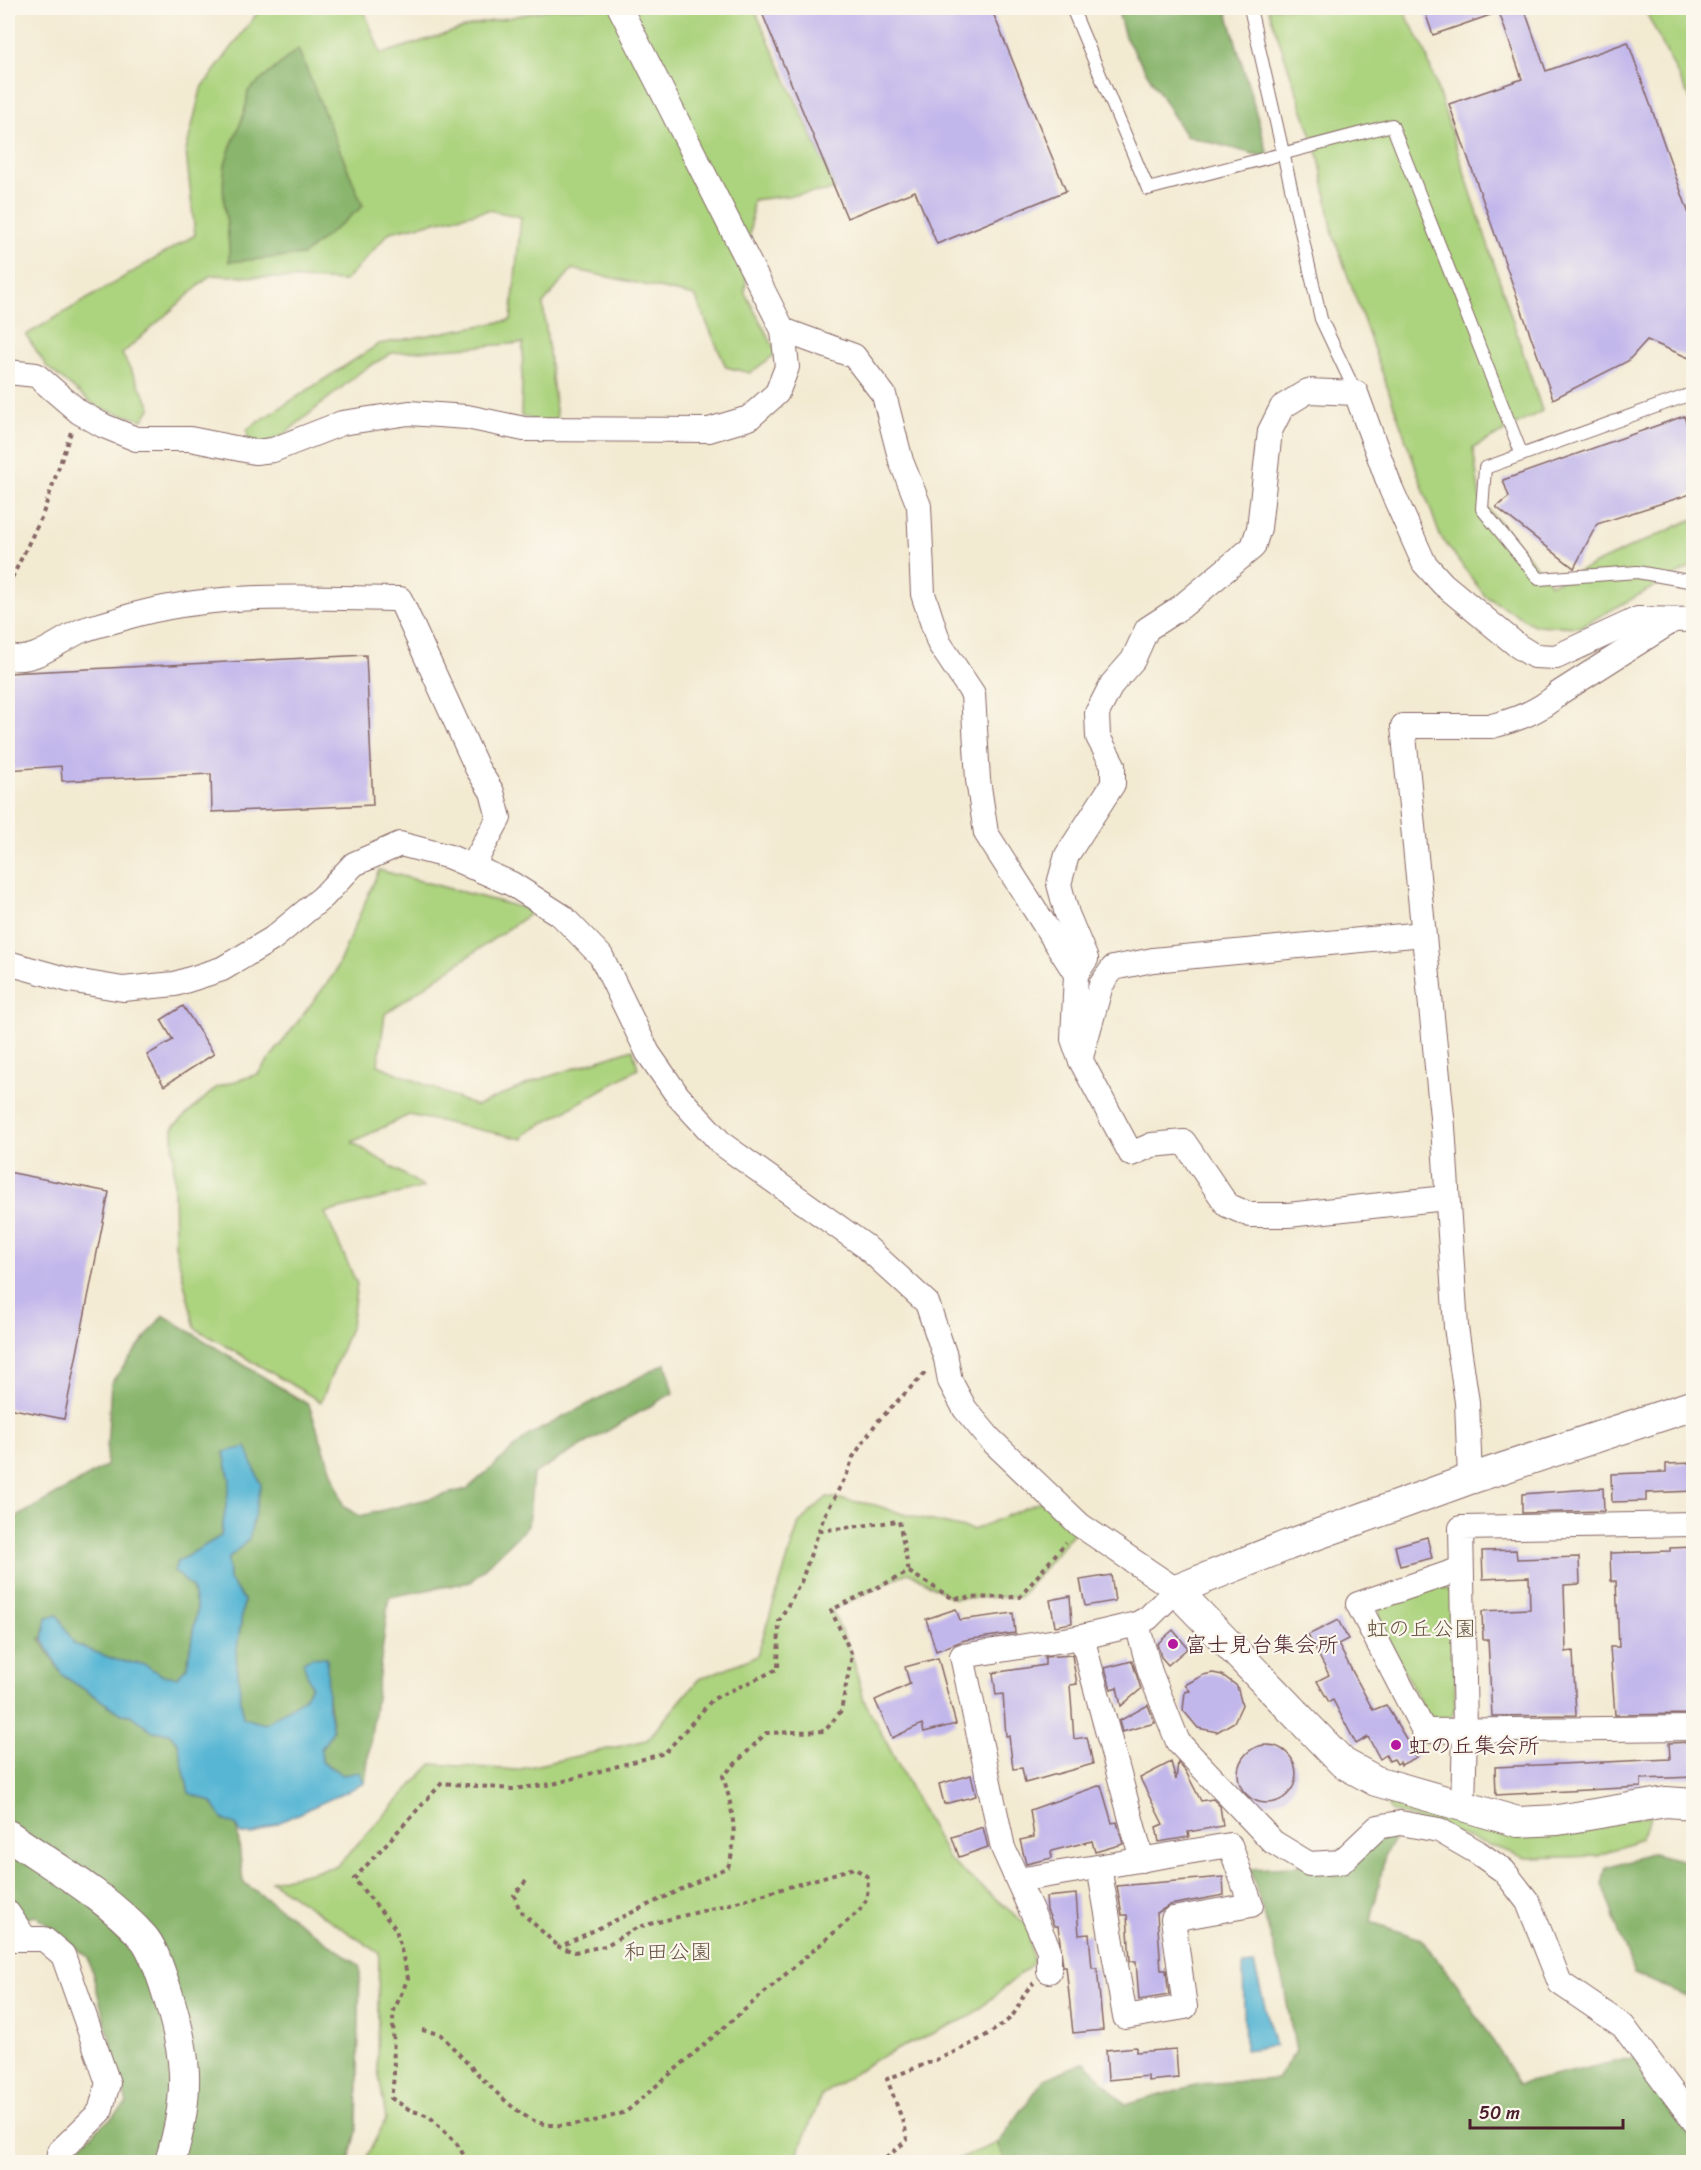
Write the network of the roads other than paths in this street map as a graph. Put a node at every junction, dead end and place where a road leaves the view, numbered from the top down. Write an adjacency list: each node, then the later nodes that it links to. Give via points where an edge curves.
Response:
1 (621, 8): 5 (street)
2 (1072, 8): 4 (lane, via 1148,189)
3 (1250, 8): 4 (lane)
4 (1285, 153): 7 (lane, via 1321,319); 9 (lane, via 1392,125)
5 (783, 330): 6 (street, via 787,367 777,393 749,418 709,430 524,429 467,417 409,413 342,423 273,450 255,452 189,440 136,439 79,412 36,375); 16 (street, via 855,356 884,395 901,461 919,506 924,594 939,643 973,694 978,780 986,833)
6 (8, 372)
7 (1356, 393): 11 (street, via 1395,500 1424,563 1443,584 1518,646 1534,656 1556,657 1638,619); 16 (street, via 1308,391 1282,407 1270,431 1253,548 1181,607 1147,629 1133,660 1112,684 1097,713 1098,737 1113,765 1113,784 1067,855 1059,884 1086,959)
8 (1694, 393): 9 (lane)
9 (1522, 455): 10 (lane, via 1485,468 1482,509 1539,579 1637,572)
10 (1694, 582)
11 (1683, 621): 14 (street, via 1559,693 1548,704 1504,723 1403,726)
12 (8, 656): 13 (street, via 30,657 82,631 196,602 258,597 400,599 477,768 492,792 499,818)
13 (472, 867): 15 (street, via 450,856 400,844 354,864 323,897 272,939 222,969 175,984 123,990); 23 (street, via 512,884 562,916 601,956 648,1053 678,1096 722,1144 865,1246 900,1277 927,1304 950,1381 965,1409 990,1439 1080,1525)
14 (1423, 934): 17 (street, via 1153,960 1113,968 1101,985); 18 (street, via 1443,1127)
15 (8, 963)
16 (1076, 974): 17 (street, via 1073,1039)
17 (1080, 1059): 18 (street, via 1131,1154 1152,1145 1184,1142 1227,1205 1250,1215 1288,1215)
18 (1446, 1198): 20 (street, via 1456,1327 1467,1402)
19 (1694, 1405): 20 (street)
20 (1470, 1479): 23 (street)
21 (1694, 1524): 22 (street, via 1461,1528)
22 (1461, 1569): 27 (street); 27 (street, via 1358,1604 1424,1731)
23 (1176, 1590): 24 (street); 29 (street, via 1343,1763 1376,1781)
24 (1137, 1624): 25 (street); 37 (street, via 1150,1672 1178,1742 1273,1842 1309,1864 1341,1862 1378,1827 1400,1823 1439,1830 1477,1852 1503,1870 1528,1902 1560,1983 1623,2026)
25 (1082, 1637): 31 (street); 33 (street, via 962,1656 1003,1848)
26 (1694, 1728): 27 (street)
27 (1465, 1730): 29 (street)
28 (1694, 1804): 29 (street, via 1666,1802 1558,1820 1518,1822)
29 (1462, 1807)
30 (8, 1834): 39 (street, via 110,1907 145,1939 183,2045 182,2115)
31 (1142, 1860): 32 (street); 32 (street, via 1230,1845 1251,1905 1173,1919 1185,2007 1125,2017)
32 (1099, 1867): 33 (street)
33 (1018, 1880): 36 (street, via 1049,1950)
34 (8, 1913): 35 (street)
35 (16, 1938): 38 (street, via 44,1939 63,1954 108,2084 100,2112 59,2152)
36 (1049, 1971)
37 (1694, 2121)
38 (58, 2163)
39 (170, 2163)

